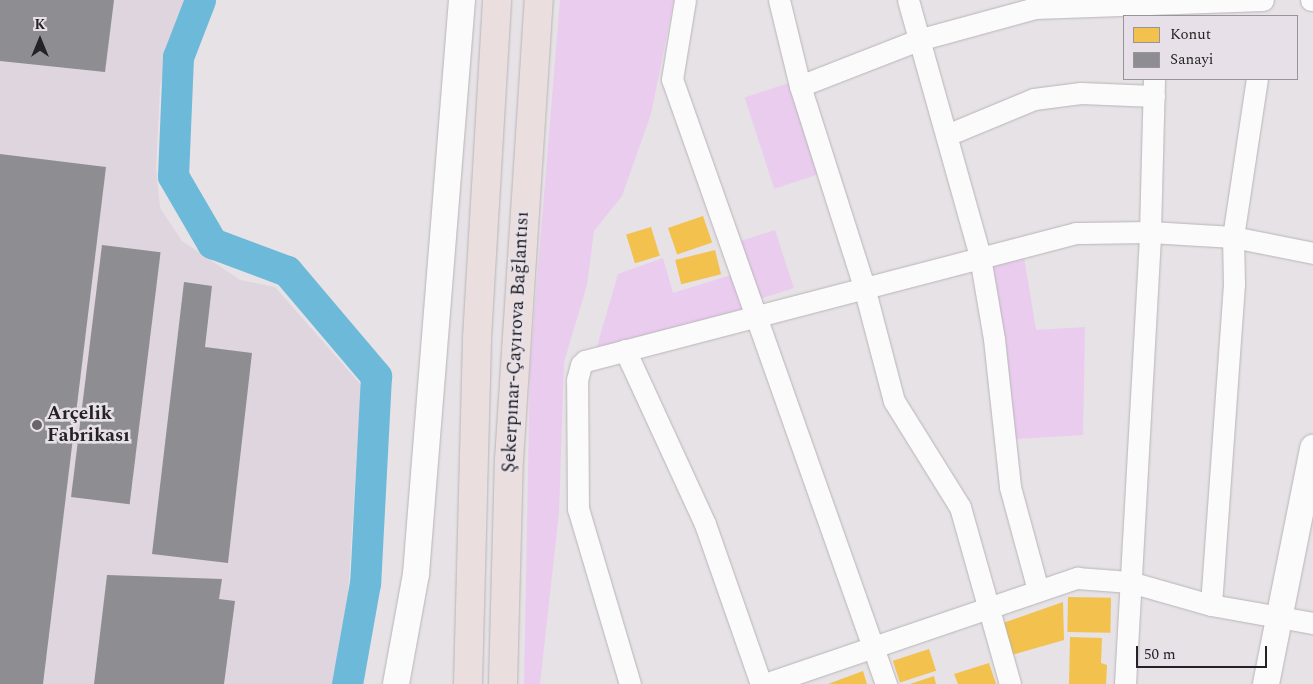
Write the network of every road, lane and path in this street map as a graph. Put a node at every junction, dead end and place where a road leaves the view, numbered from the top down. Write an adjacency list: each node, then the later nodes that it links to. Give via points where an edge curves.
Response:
1 (462, 0): 32 (street, via 418,554)
2 (497, 0): 33 (highway, Şekerpınar-Çayırova Bağlantısı, via 477,338)
3 (539, 0): 34 (highway, Şekerpınar-Çayırova Bağlantısı, via 509,450)
4 (685, 0): 22 (street, via 672,79)
5 (780, 0): 14 (street)
6 (908, 0): 12 (street)
7 (1263, 0): 10 (street)
8 (1271, 0): 11 (street)
9 (1034, 4): 10 (street); 12 (street)
10 (1154, 7)
11 (1268, 15)
12 (918, 40): 14 (street); 16 (street)
13 (1257, 80): 18 (street)
14 (800, 86): 21 (street)
15 (1154, 87): 16 (street, via 1034,100); 17 (street)
16 (947, 135): 20 (street)
17 (1150, 232): 18 (street); 20 (street, via 1076,233); 25 (street)
18 (1232, 237): 19 (street); 27 (street, via 1234,284)
19 (1313, 253)
20 (980, 257): 21 (street); 26 (street, via 994,339 1010,487)
21 (864, 287): 22 (street); 28 (street, via 894,401 960,507)
22 (758, 314): 23 (street); 31 (street)
23 (625, 350): 35 (street, via 589,359 581,364 578,372 578,509); 36 (street, via 705,524)
24 (1313, 448): 29 (street)
25 (1130, 582): 26 (street, via 1077,578); 27 (street); 40 (street)
26 (1038, 590): 28 (street)
27 (1211, 605): 29 (street)
28 (990, 607): 31 (street); 39 (street)
29 (1280, 616): 30 (street); 41 (street)
30 (1313, 623)
31 (873, 647): 37 (street); 38 (street)
32 (396, 684)
33 (468, 684)
34 (503, 684)
35 (630, 684)
36 (761, 684)
37 (766, 684)
38 (886, 684)
39 (1010, 684)
40 (1125, 684)
41 (1266, 684)

